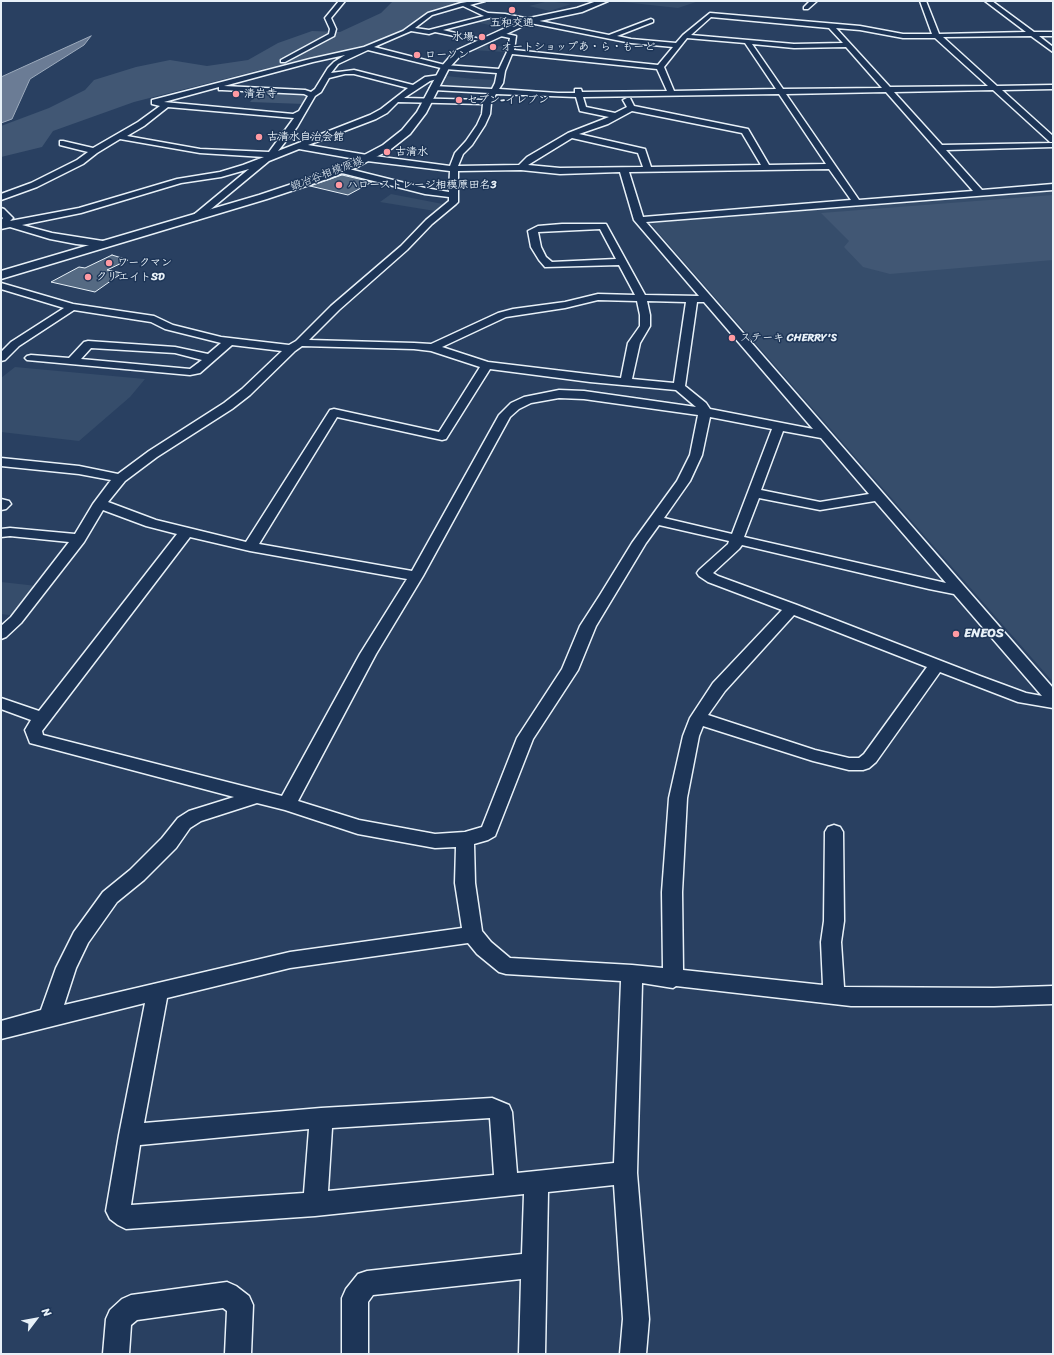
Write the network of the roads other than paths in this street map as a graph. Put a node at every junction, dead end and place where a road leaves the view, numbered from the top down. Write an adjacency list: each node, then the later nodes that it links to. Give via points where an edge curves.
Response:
1 (342, 1): 41 (street, via 328,18 333,29 332,35)
2 (482, 1): 7 (street)
3 (604, 1): 10 (main road, 鍛冶谷相模原線, via 579,10)
4 (814, 1): 8 (street)
5 (923, 1): 19 (street)
6 (988, 1): 17 (street)
7 (463, 4): 9 (street); 13 (street, via 430,14)
8 (806, 8)
9 (491, 16): 10 (street); 14 (street)
10 (528, 21): 15 (street); 16 (main road, 鍛冶谷相模原線)
11 (652, 21): 21 (street)
12 (830, 25): 19 (street, via 865,28 903,36); 20 (street, via 710,15); 29 (street)
13 (410, 29): 14 (street, via 426,32); 31 (street)
14 (434, 30): 23 (street)
15 (570, 30): 21 (street); 22 (street, via 563,33 608,41)
16 (498, 34): 23 (main road, 鍛冶谷相模原線); 26 (street, via 514,37)
17 (1032, 34): 18 (street); 19 (street); 32 (street)
18 (1053, 34)
19 (936, 35): 45 (street)
20 (685, 36): 25 (street); 28 (street)
21 (610, 37): 22 (street)
22 (618, 38): 24 (street)
23 (482, 41): 39 (main road, 鍛冶谷相模原線, via 458,53)
24 (631, 41): 28 (street); 30 (street)
25 (747, 42): 29 (street, via 794,46); 48 (street)
26 (512, 43): 27 (street); 33 (street)
27 (521, 43)
28 (678, 45): 36 (street)
29 (848, 45): 46 (street)
30 (619, 46)
31 (368, 48): 34 (street); 40 (street, via 346,57 330,70); 41 (street)
32 (1053, 50)
33 (510, 52): 36 (street); 37 (street)
34 (409, 58): 35 (street); 39 (street)
35 (398, 62)
36 (660, 67): 52 (street)
37 (501, 71): 39 (street); 47 (street)
38 (429, 72): 39 (street)
39 (442, 72): 43 (street); 44 (main road, 鍛冶谷相模原線)
40 (327, 76): 43 (street, via 354,72); 53 (street)
41 (242, 78): 50 (street)
42 (1053, 87): 45 (street)
43 (415, 88): 54 (street)
44 (434, 88): 47 (street); 55 (main road, 鍛冶谷相模原線)
45 (996, 88): 46 (street); 63 (street)
46 (889, 90): 48 (street); 67 (street)
47 (494, 92): 49 (street); 56 (street)
48 (780, 92): 52 (street); 71 (street)
49 (579, 93): 51 (street); 60 (street, via 583,109)
50 (182, 94): 53 (street, via 222,88 305,92); 57 (street, via 155,102)
51 (626, 94): 52 (street); 58 (street)
52 (672, 94)
53 (312, 96): 59 (street)
54 (397, 100): 55 (street); 66 (street, via 373,117)
55 (427, 101): 56 (street); 70 (main road, 鍛冶谷相模原線, via 406,132)
56 (488, 102): 74 (street, via 481,125 458,154)
57 (166, 105): 59 (street, via 294,116); 62 (street)
58 (631, 108): 60 (street); 73 (street, via 745,131)
59 (303, 112): 69 (street)
60 (617, 116): 61 (street)
61 (571, 135): 72 (street); 77 (street, via 642,151)
62 (120, 136): 68 (street); 69 (street, via 195,150)
63 (1053, 140)
64 (63, 143): 68 (street)
65 (1053, 145): 67 (street)
66 (297, 146): 69 (street); 70 (street)
67 (940, 148): 79 (street)
68 (94, 150): 81 (street, via 80,162 34,186)
69 (271, 156): 84 (street); 86 (street, via 231,172 180,181 81,210)
70 (367, 158): 74 (street); 75 (main road, 鍛冶谷相模原線)
71 (831, 166): 73 (street); 82 (street)
72 (521, 167): 74 (street); 76 (street, via 560,171)
73 (767, 168): 77 (street)
74 (453, 169): 80 (street)
75 (341, 170): 80 (street, via 425,191); 84 (main road, 鍛冶谷相模原線)
76 (624, 170): 77 (street); 85 (street)
77 (648, 170)
78 (1053, 187): 79 (street)
79 (980, 193): 82 (street)
80 (453, 195): 96 (street, via 453,202)
81 (1, 197)
82 (857, 203): 85 (street)
83 (1, 211): 86 (street, via 8,218)
84 (196, 217): 87 (main road, 鍛冶谷相模原線)
85 (639, 220): 93 (street)
86 (5, 226): 87 (street)
87 (106, 244): 89 (main road, 鍛冶谷相模原線)
88 (621, 262): 88 (street, via 603,226 533,231 536,247 549,265); 91 (street)
89 (1, 275)
90 (1, 286): 94 (street)
91 (641, 297): 92 (street); 97 (street, via 598,297 502,315); 103 (street, via 645,326 634,343)
92 (692, 299): 93 (street); 104 (street)
93 (707, 299): 107 (street)
94 (72, 307): 95 (street, via 154,319 169,327); 98 (street, via 15,344)
95 (229, 342): 96 (street); 100 (street)
96 (296, 346): 97 (street); 109 (street, via 228,406)
97 (432, 348): 102 (street)
98 (1, 358)
99 (31, 358): 101 (street)
100 (209, 358): 101 (street, via 196,371 190,372); 101 (street, via 175,350 88,344)
101 (72, 362)
102 (487, 365): 103 (street); 120 (street, via 442,436 334,413)
103 (626, 382): 104 (street)
104 (679, 387): 105 (street, via 702,406)
105 (705, 412): 106 (street); 115 (street, via 696,455 683,481); 121 (street, via 584,394 559,394 528,400 515,406 505,415)
106 (779, 426): 107 (street); 110 (street)
107 (824, 435): 111 (street)
108 (1, 462): 109 (street, via 79,470)
109 (120, 478): 113 (street)
110 (754, 493): 111 (street, via 820,506); 119 (street)
111 (878, 497): 122 (street)
112 (1, 503): 114 (street, via 4,504)
113 (100, 504): 116 (street, via 151,523); 118 (street)
114 (1, 506)
115 (656, 520): 119 (street); 135 (street, via 588,626 570,670 525,738 489,831)
116 (186, 532): 120 (street); 130 (street)
117 (1, 533): 118 (street)
118 (79, 539): 124 (street)
119 (736, 539): 122 (street); 123 (street, via 734,546 704,573 712,579)
120 (250, 547): 121 (street)
121 (416, 576): 133 (street, via 368,654)
122 (959, 590): 127 (street)
123 (792, 608): 126 (street); 131 (street, via 719,687)
124 (8, 619): 125 (street)
125 (1, 634)
126 (937, 665): 129 (street, via 1024,698); 131 (street, via 870,758 863,764 849,764 813,755)
127 (1053, 698)
128 (1, 703): 130 (street)
129 (1053, 703)
130 (42, 718): 132 (street, via 33,730 36,739)
131 (698, 718): 138 (street, via 691,736 678,798 672,892)
132 (257, 796): 133 (street); 142 (street, via 195,816 184,823 169,843 137,875 110,897 81,938 66,968)
133 (287, 804): 135 (street, via 358,827 396,835 435,841)
134 (834, 832): 140 (street)
135 (465, 839): 136 (street, via 466,883)
136 (473, 934): 137 (street, via 484,948 506,966); 139 (street, via 290,960)
137 (632, 973): 138 (street); 146 (street)
138 (673, 979): 140 (street)
139 (158, 991): 142 (street); 145 (street)
140 (834, 995): 141 (street)
141 (1053, 995)
142 (49, 1016): 143 (street)
143 (1, 1030)
144 (321, 1118): 145 (street); 148 (street, via 492,1108 501,1112); 149 (street)
145 (130, 1135): 149 (street, via 118,1211 126,1217)
146 (625, 1173): 147 (street); 155 (street, via 636,1319)
147 (536, 1182): 148 (street); 150 (street)
148 (506, 1185): 149 (street)
149 (314, 1204)
150 (535, 1265): 153 (street, via 367,1283 355,1298); 154 (street)
151 (116, 1354): 152 (street, via 119,1319 131,1308 227,1295 240,1305)
152 (238, 1354)
153 (355, 1354)
154 (532, 1354)
155 (634, 1354)

